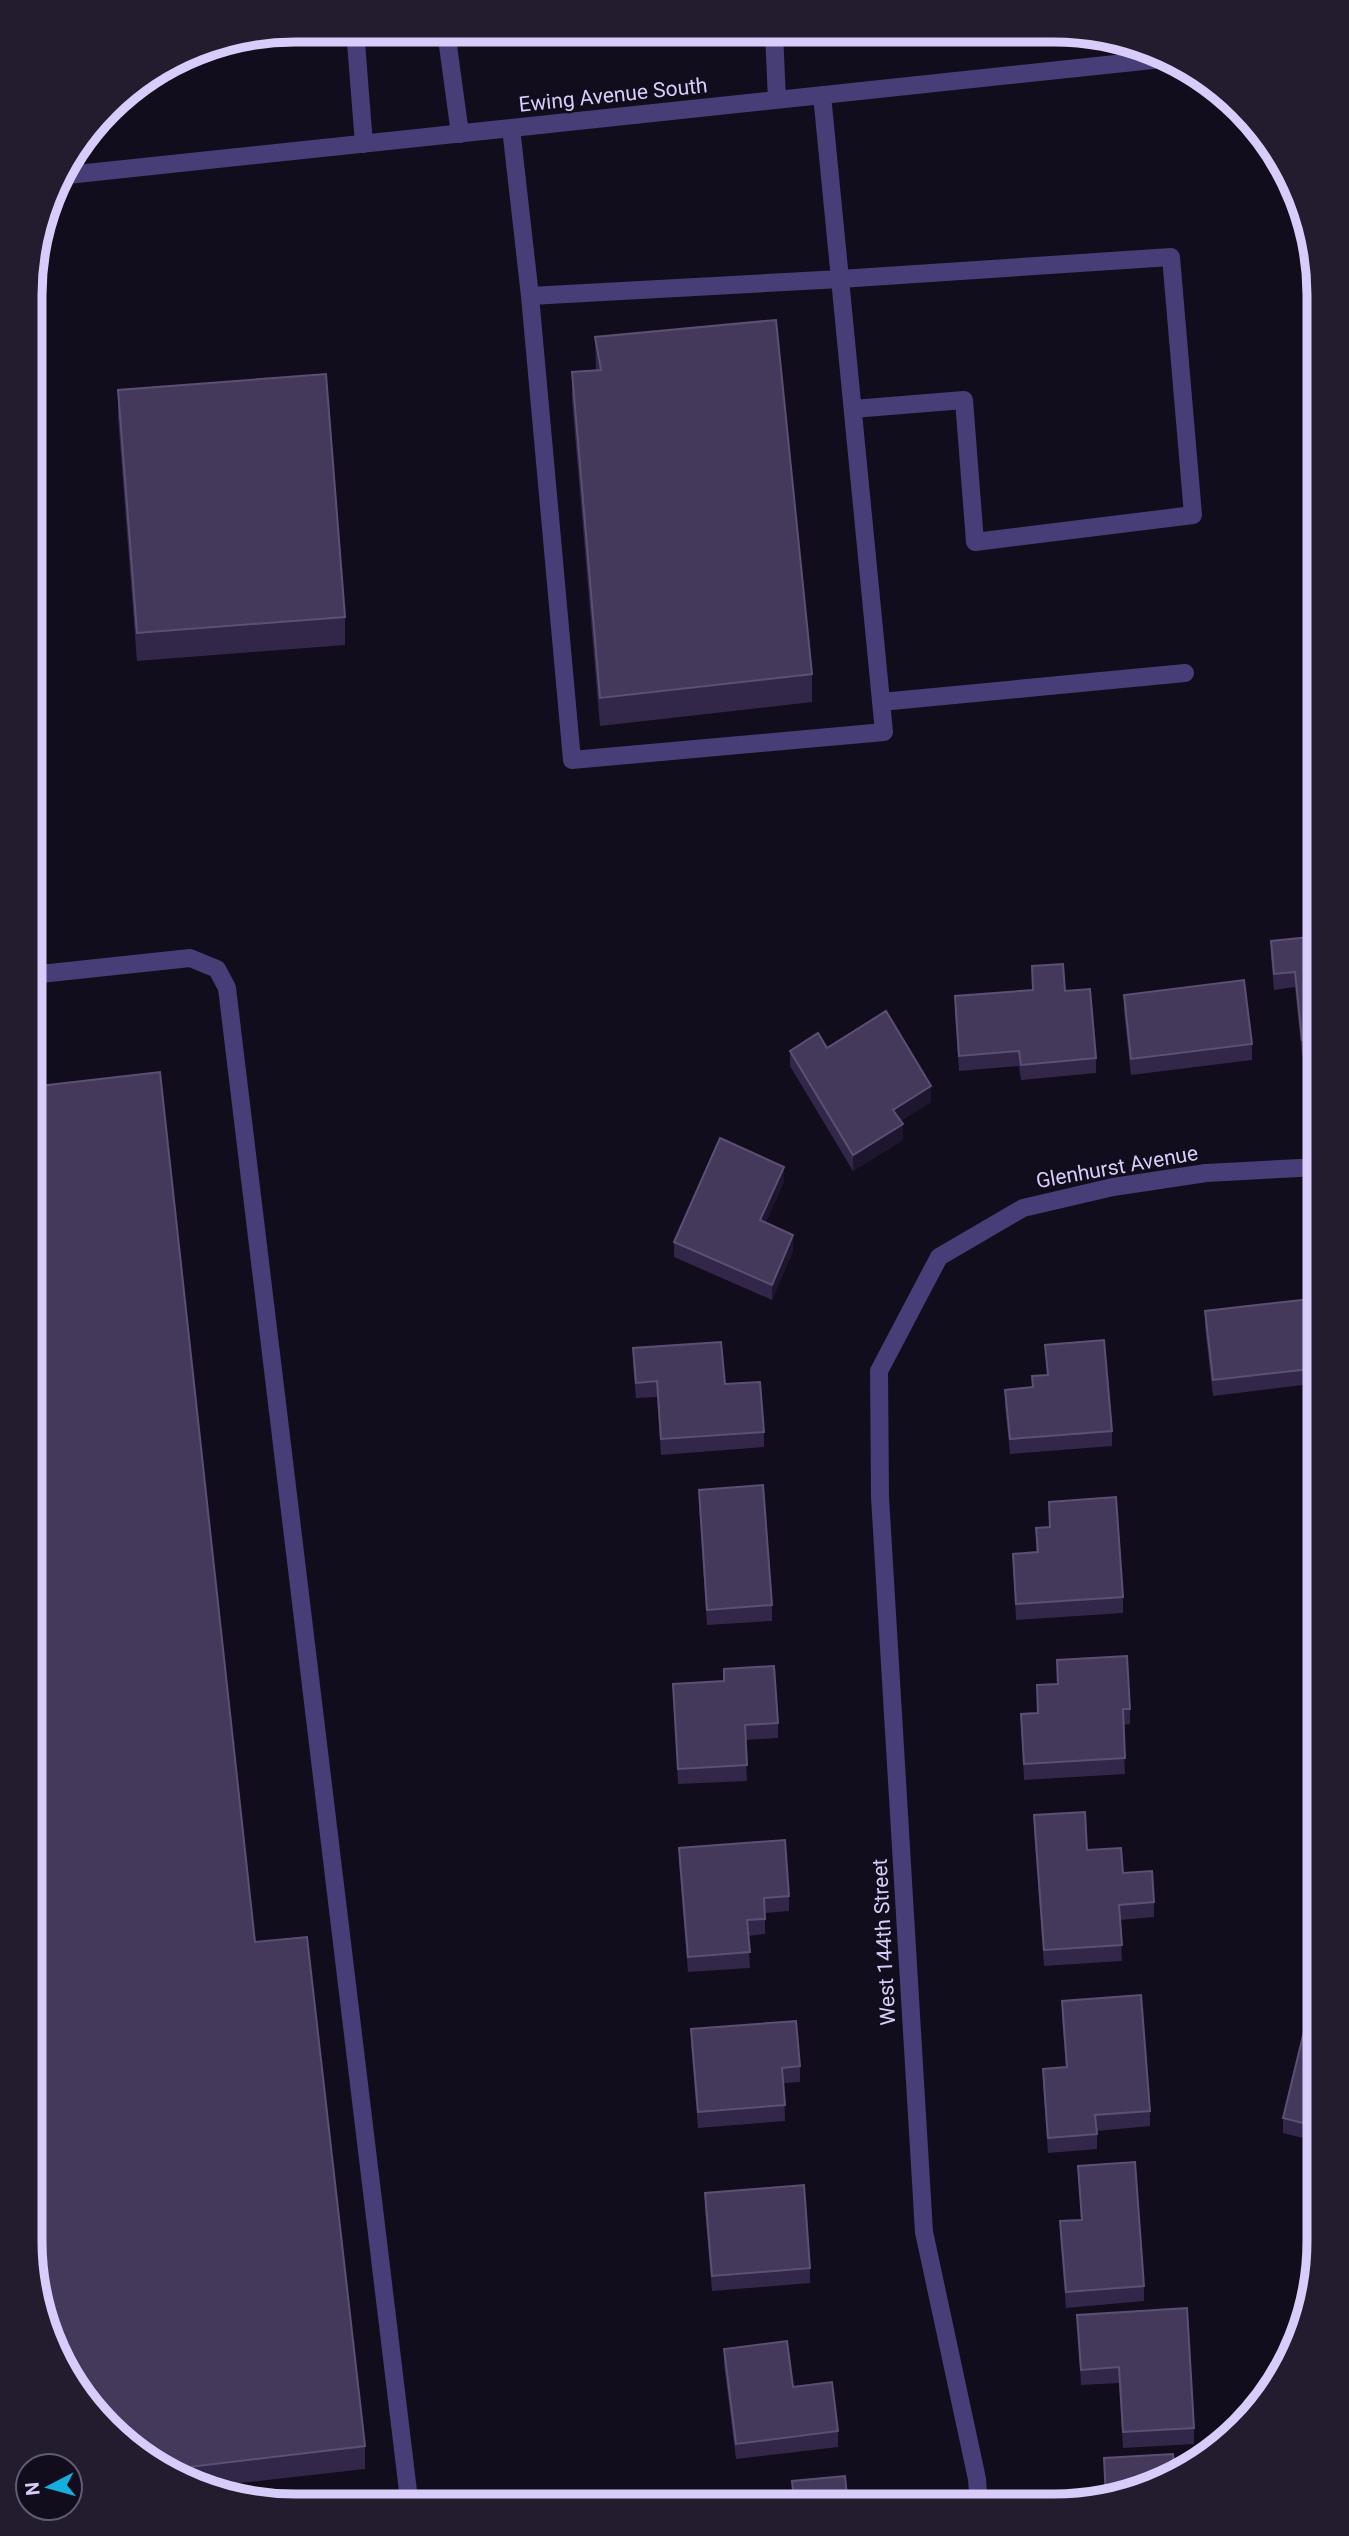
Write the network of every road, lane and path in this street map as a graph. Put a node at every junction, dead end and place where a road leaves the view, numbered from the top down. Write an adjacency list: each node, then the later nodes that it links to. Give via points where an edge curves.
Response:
1 (356, 42): 9 (street)
2 (447, 42): 8 (street)
3 (774, 42): 6 (street)
4 (1149, 60): 5 (street, Ewing Avenue South)
5 (822, 95): 6 (street, Ewing Avenue South); 11 (street)
6 (777, 100): 7 (street, Ewing Avenue South)
7 (511, 128): 8 (street, Ewing Avenue South); 12 (street)
8 (460, 134): 9 (street, Ewing Avenue South)
9 (364, 144): 10 (street, Ewing Avenue South)
10 (73, 174)
11 (840, 279): 12 (street); 13 (street); 13 (street, via 1171,257 1193,514 975,542 964,400)
12 (530, 296): 15 (street, via 572,760 884,732)
13 (853, 409): 15 (street)
14 (1185, 673): 15 (street)
15 (881, 702)
16 (42, 974): 19 (street, via 190,958 217,969 227,988)
17 (1307, 1168): 18 (street, Glenhurst Avenue, via 1206,1173 1113,1187 1023,1208 939,1257)
18 (879, 1371): 20 (street, West 144th Street, via 880,1497 924,2232)
19 (408, 2494)
20 (978, 2494)

